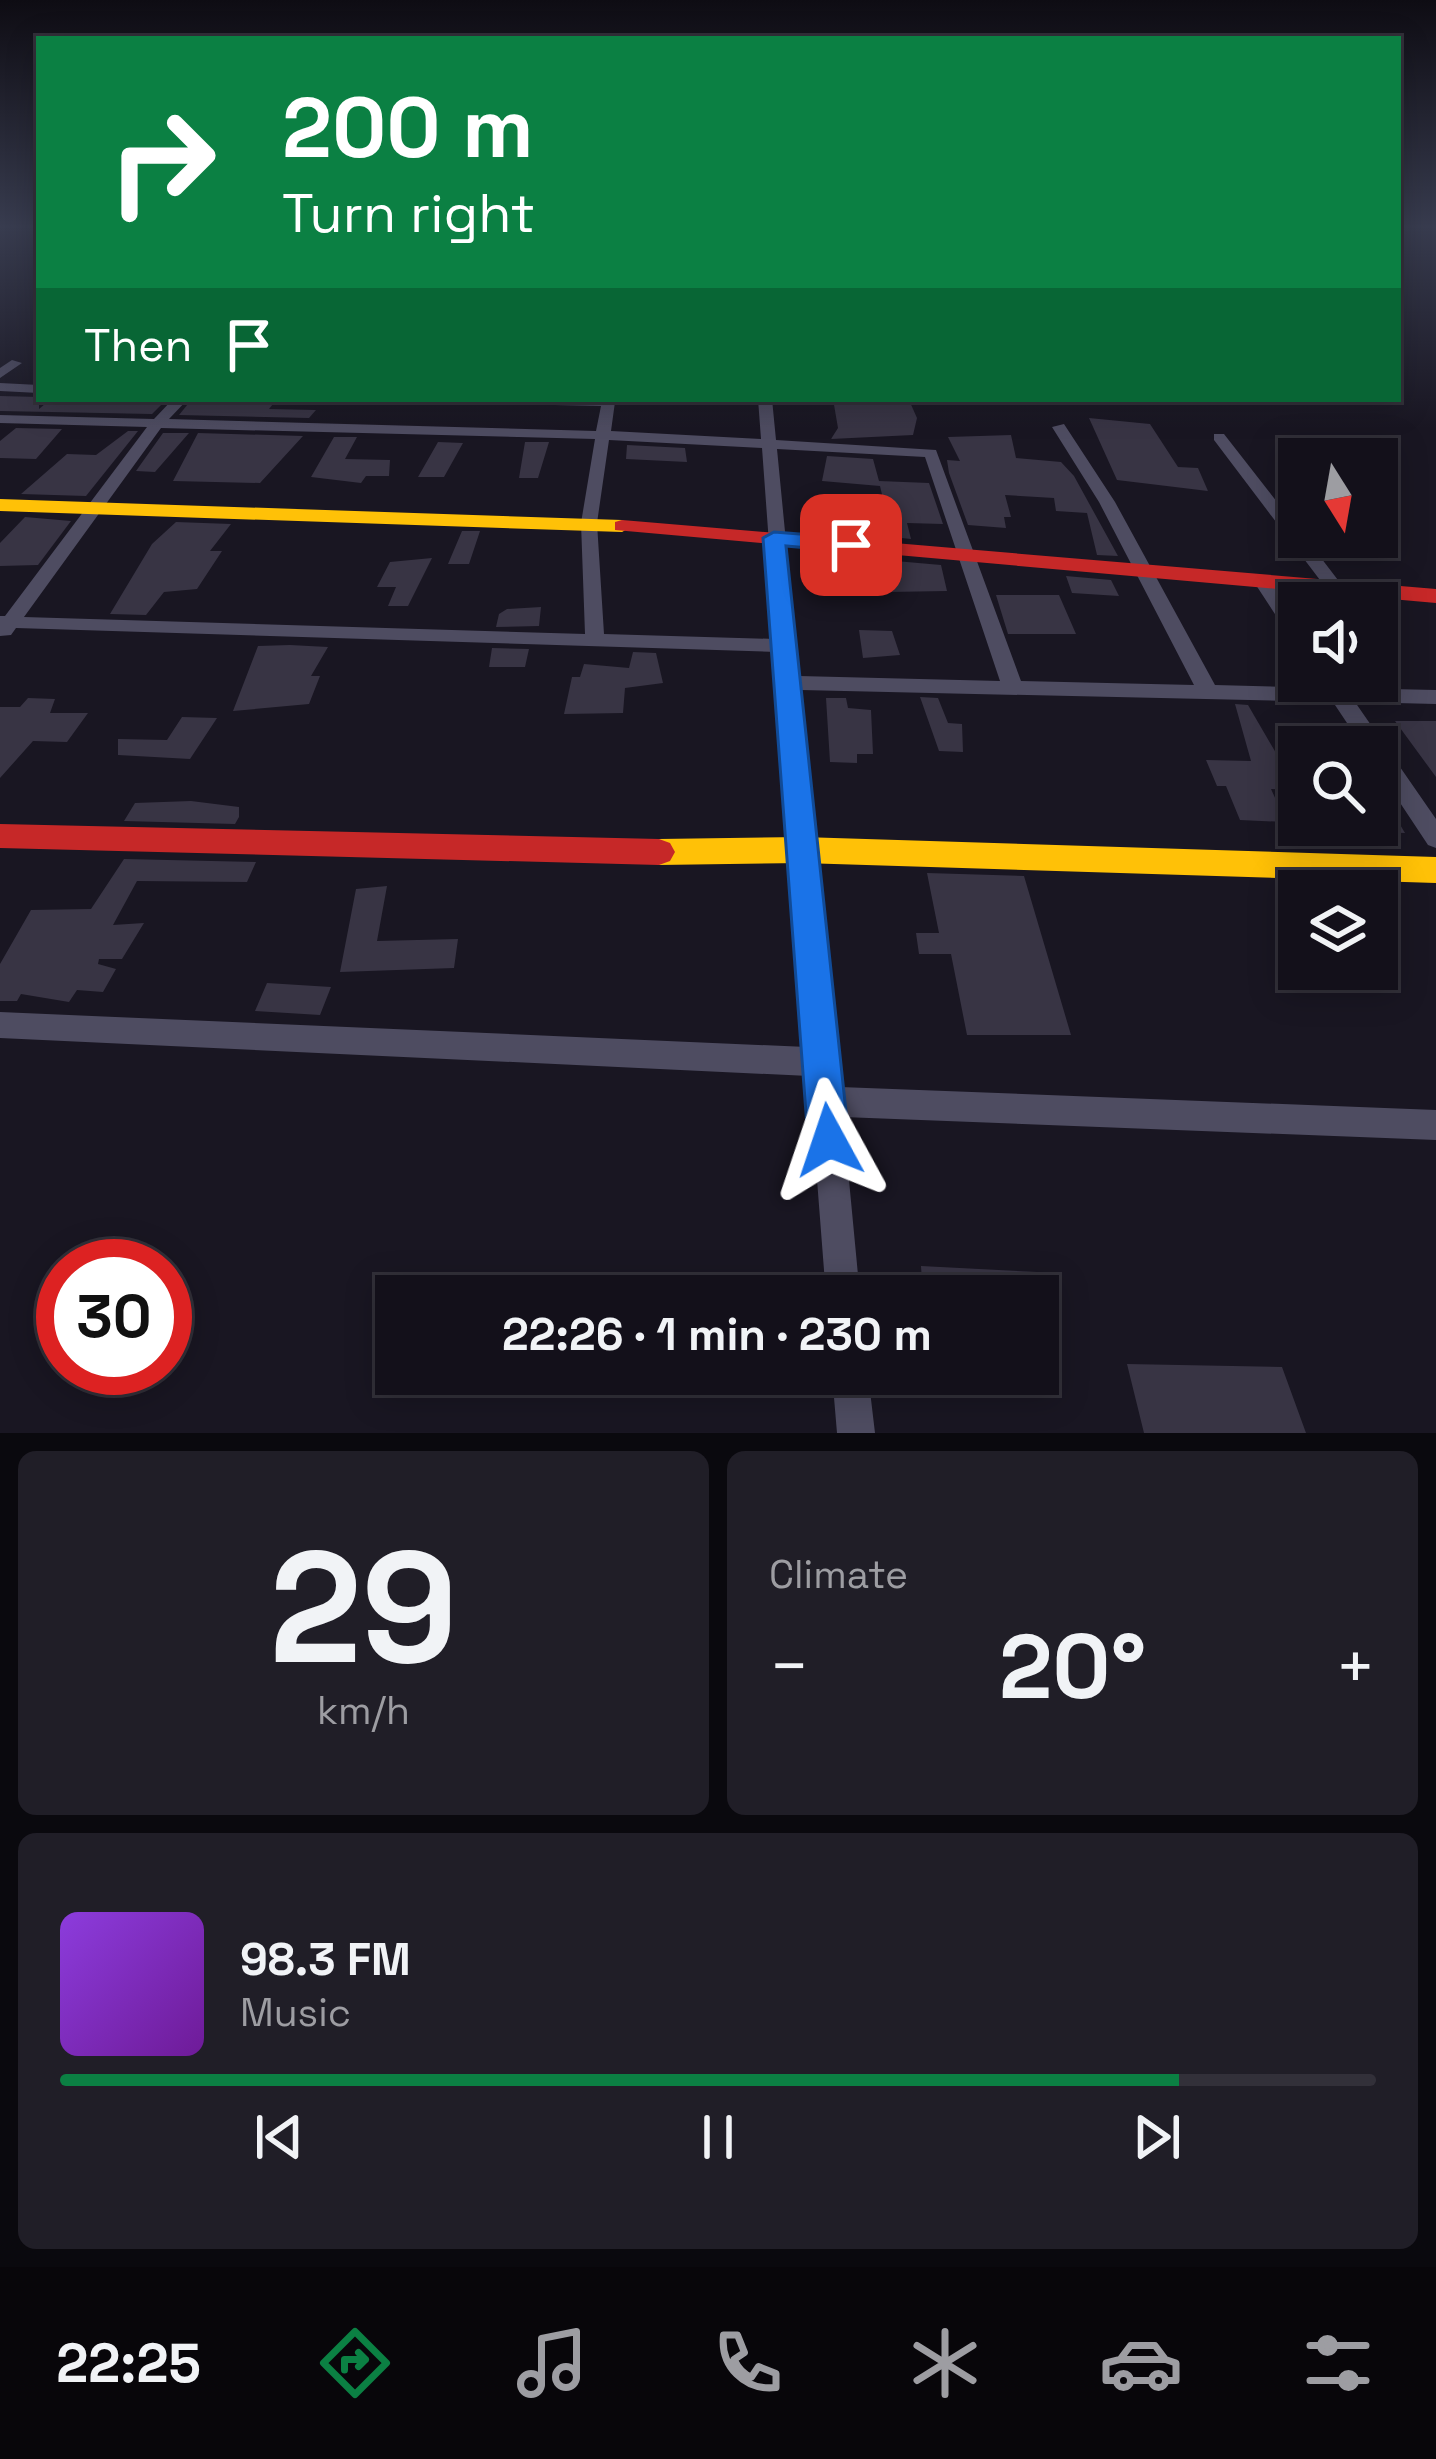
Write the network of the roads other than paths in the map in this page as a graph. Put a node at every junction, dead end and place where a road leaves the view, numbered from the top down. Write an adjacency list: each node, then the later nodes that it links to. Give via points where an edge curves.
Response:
1 (16, 363): 2 (street)
2 (0, 374)
3 (0, 387): 4 (street)
4 (36, 389)
5 (178, 402): 9 (street)
6 (608, 402): 11 (street)
7 (765, 402): 13 (street)
8 (0, 419): 9 (street)
9 (155, 426): 11 (street); 15 (street)
10 (1059, 427): 19 (street)
11 (602, 435): 13 (street); 16 (street)
12 (1219, 437): 21 (street)
13 (767, 442): 17 (street); 18 (street, via 931,453)
14 (0, 505): 15 (street)
15 (92, 509): 16 (street); 26 (street)
16 (590, 523): 17 (street); 27 (street)
17 (774, 538): 18 (street); 28 (street)
18 (966, 556): 19 (street); 30 (street)
19 (1142, 571): 20 (street); 32 (street)
20 (1263, 582): 22 (street); 25 (street)
21 (1330, 582)
22 (1278, 583)
23 (1398, 593): 24 (street)
24 (1436, 596)
25 (1278, 604)
26 (3, 627): 27 (street)
27 (595, 639): 28 (street)
28 (784, 646): 29 (street)
29 (788, 683): 30 (street); 38 (street)
30 (1013, 688): 32 (street)
31 (1278, 690): 32 (street)
32 (1208, 692)
33 (1398, 694): 34 (street)
34 (1436, 698)
35 (1398, 782): 37 (street)
36 (0, 836): 38 (street, via 573,854)
37 (1436, 838)
38 (802, 850): 39 (street); 41 (street)
39 (1436, 870)
40 (0, 1025): 41 (street)
41 (822, 1062): 42 (street)
42 (825, 1101): 43 (street); 44 (street)
43 (1436, 1125)
44 (841, 1275)
45 (852, 1395): 46 (street)
46 (856, 1433)

